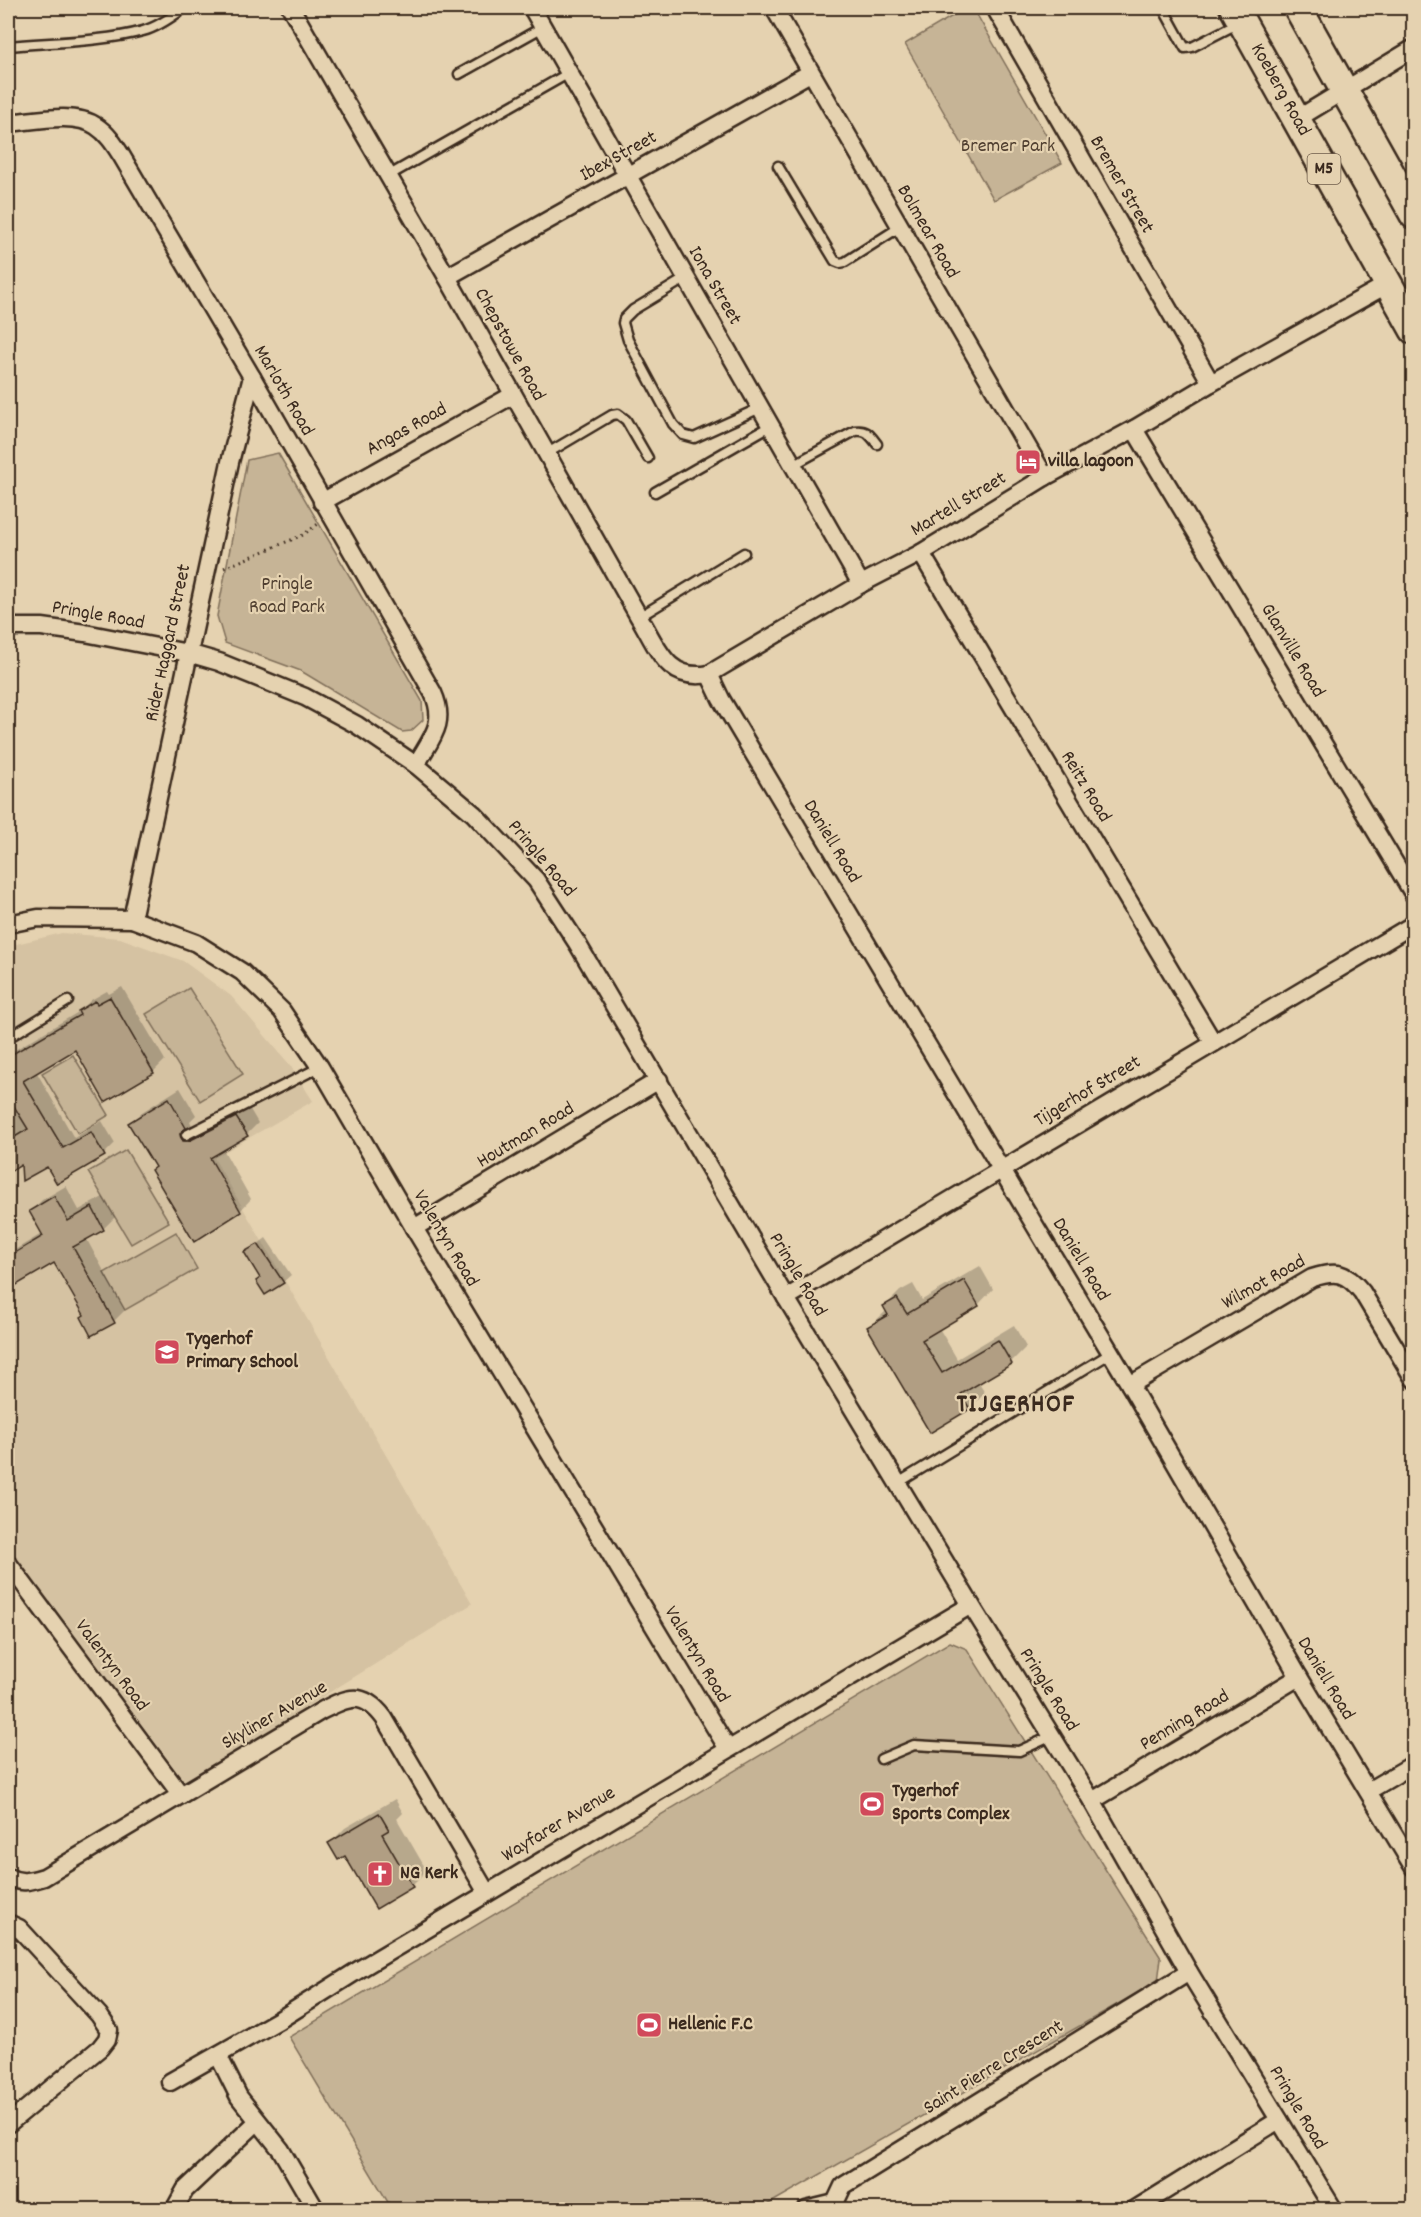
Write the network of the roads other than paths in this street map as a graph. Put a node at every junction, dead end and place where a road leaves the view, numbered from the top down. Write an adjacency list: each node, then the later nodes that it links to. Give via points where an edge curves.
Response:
1 (12, 8): 9 (lane)
2 (184, 8): 12 (lane, via 144,31)
3 (291, 8): 21 (street, Chepstowe Road)
4 (532, 8): 11 (street, Iona Street)
5 (774, 8): 15 (street, Bolmear Road)
6 (995, 8): 30 (street, Bremer Street)
7 (1163, 8): 10 (lane, via 1185,48)
8 (1298, 8): 17 (main road)
9 (8, 11)
10 (1238, 14): 18 (main road, Koeberg Road / M5)
11 (543, 27): 14 (street, Iona Street); 16 (lane)
12 (8, 46)
13 (1413, 48): 17 (street)
14 (569, 73): 21 (lane); 22 (street, Iona Street)
15 (810, 73): 22 (street, Ibex Street); 24 (street, Bolmear Road)
16 (459, 74)
17 (1344, 89): 18 (street); 23 (main road)
18 (1297, 119): 27 (main road, Koeberg Road / M5)
19 (8, 123): 29 (street, Marloth Road, via 72,118 95,125 109,137)
20 (778, 166): 24 (lane, via 835,261 844,262)
21 (388, 176): 25 (street, Chepstowe Road)
22 (628, 177): 25 (street, Ibex Street); 26 (street, Iona Street)
23 (1413, 215)
24 (900, 227): 39 (street, Bolmear Road)
25 (447, 277): 31 (street, Chepstowe Road)
26 (686, 278): 32 (street, Iona Street); 32 (lane, via 633,309 623,323 628,340 674,424 683,435 694,438)
27 (1388, 284): 28 (main road, Koeberg Road / M5); 30 (street, Martell Street)
28 (1413, 330)
29 (252, 377): 41 (street, Marloth Road); 47 (street, Rider Haggard Street)
30 (1211, 382): 34 (street, Martell Street)
31 (513, 395): 36 (street, Chepstowe Road); 41 (street, Angas Road)
32 (760, 408): 33 (street, Iona Street)
33 (770, 426): 38 (street, Iona Street); 40 (lane)
34 (1134, 429): 39 (street, Martell Street); 50 (street, Glanville Road)
35 (877, 444): 38 (lane, via 863,429)
36 (546, 454): 37 (lane, via 618,414 626,420); 45 (street, Chepstowe Road)
37 (648, 458)
38 (793, 465): 44 (street, Iona Street)
39 (1045, 477): 42 (street, Martell Street)
40 (655, 492)
41 (326, 508): 49 (street, Marloth Road, via 439,707 437,728)
42 (921, 553): 44 (street, Martell Street); 56 (street, Reitz Road)
43 (744, 554): 45 (lane)
44 (861, 584): 48 (street, Martell Street)
45 (639, 617): 48 (street, Chepstowe Road, via 667,663 694,677)
46 (8, 627): 47 (street, Pringle Road, via 42,627)
47 (189, 653): 49 (street, Pringle Road, via 305,697 357,725); 51 (street, Rider Haggard Street)
48 (709, 674): 60 (street, Daniell Road)
49 (416, 765): 58 (street, Pringle Road, via 474,814 536,880)
50 (1413, 895)
51 (132, 919): 52 (street, Valentyn Road, via 38,918); 57 (street, Valentyn Road, via 196,943 242,972 282,1011)
52 (8, 924)
53 (1413, 924): 56 (street, Tijgerhof Street)
54 (68, 1001): 55 (lane)
55 (8, 1038)
56 (1213, 1042): 60 (street, Tijgerhof Street)
57 (320, 1067): 59 (lane); 61 (street, Valentyn Road)
58 (659, 1080): 61 (street, Houtman Road); 62 (street, Pringle Road)
59 (186, 1135)
60 (1000, 1168): 62 (street, Tijgerhof Street); 63 (street, Daniell Road)
61 (414, 1228): 71 (street, Valentyn Road)
62 (786, 1298): 66 (street, Pringle Road)
63 (1111, 1353): 65 (street, Daniell Road); 66 (lane)
64 (1413, 1379): 65 (street, Wilmot Road, via 1353,1281 1342,1274 1326,1274 1312,1278)
65 (1130, 1385): 69 (street, Daniell Road)
66 (898, 1483): 68 (street, Pringle Road)
67 (8, 1563): 75 (street, Valentyn Road)
68 (971, 1605): 70 (street, Pringle Road); 71 (street, Wayfarer Avenue)
69 (1299, 1677): 74 (street, Daniell Road); 76 (street, Penning Road)
70 (1052, 1736): 72 (lane, via 1019,1751 914,1745); 76 (street, Pringle Road)
71 (728, 1749): 79 (street, Wayfarer Avenue)
72 (881, 1759)
73 (1413, 1764): 74 (street)
74 (1368, 1791): 77 (street, Daniell Road)
75 (181, 1795): 78 (street, Skyliner Avenue, via 44,1877 27,1882); 79 (street, Skyliner Avenue, via 321,1711 343,1700 359,1698 371,1703 384,1718)
76 (1092, 1801): 81 (street, Pringle Road)
77 (1413, 1868)
78 (8, 1877)
79 (487, 1893): 82 (street, Wayfarer Avenue)
80 (8, 1923): 86 (street, via 19,1929 109,2030 100,2048)
81 (1190, 1972): 84 (street, Pringle Road); 87 (street, Saint Pierre Crescent, via 843,2186)
82 (218, 2055): 83 (street, Wayfarer Avenue); 85 (street)
83 (170, 2082)
84 (1279, 2120): 91 (street); 92 (street, Pringle Road)
85 (257, 2122): 88 (street, via 185,2190); 89 (street, via 281,2150)
86 (8, 2124)
87 (835, 2206): 90 (street)
88 (174, 2210)
89 (316, 2210)
90 (806, 2210)
91 (1134, 2210)
92 (1334, 2210)

